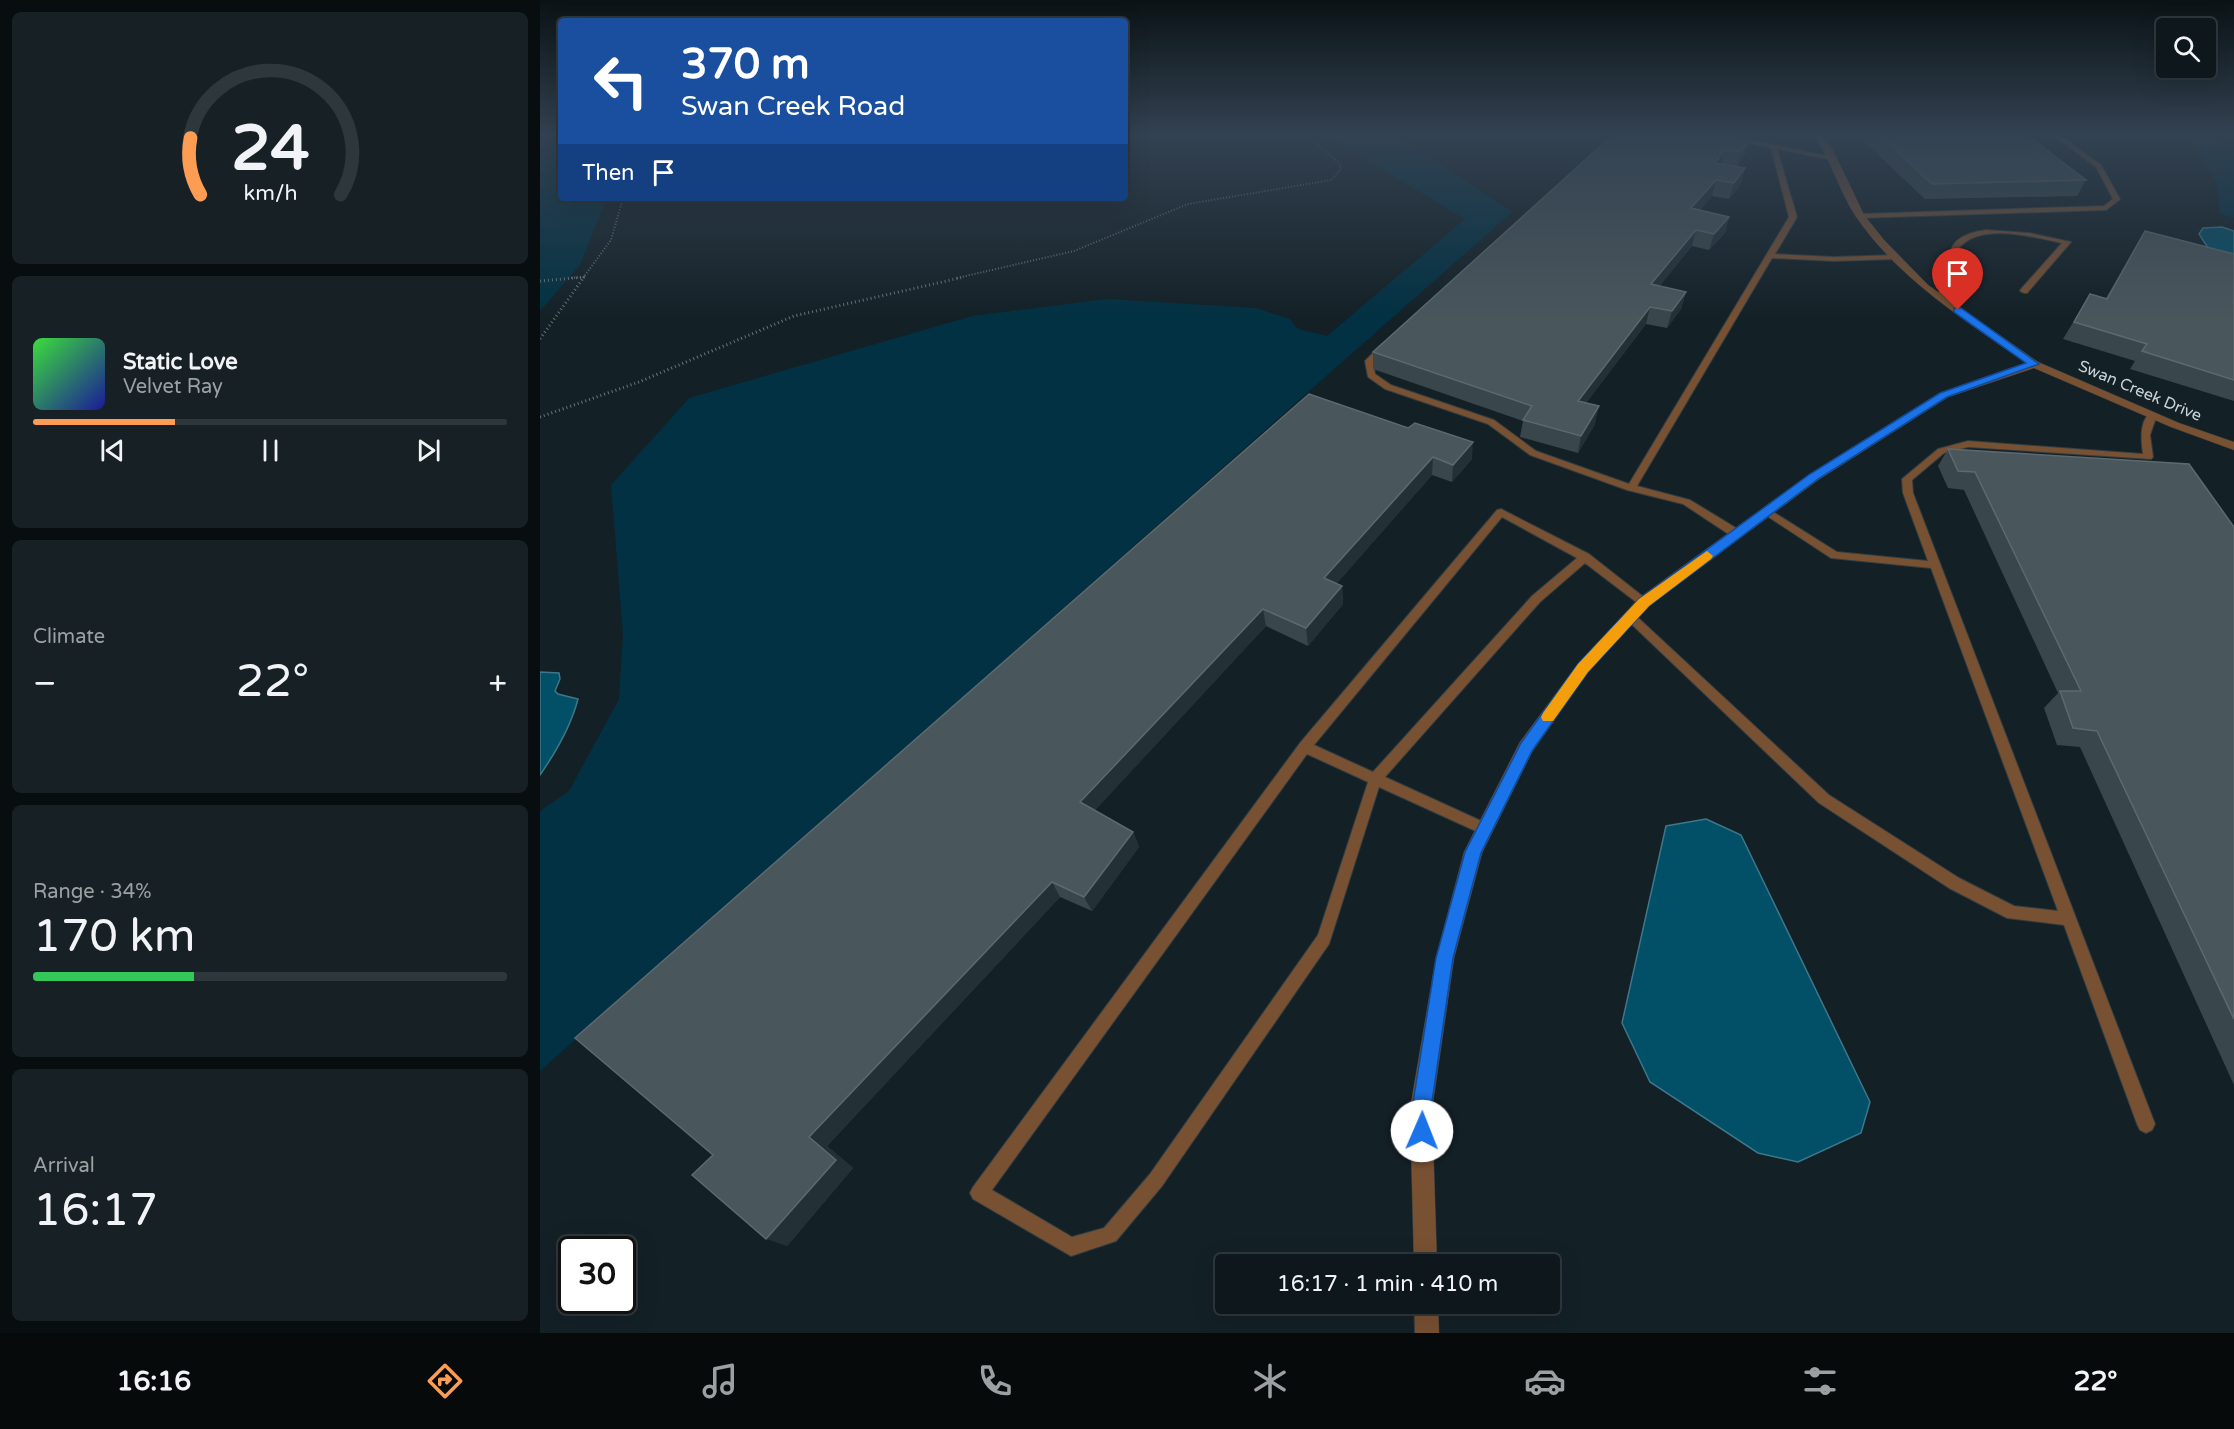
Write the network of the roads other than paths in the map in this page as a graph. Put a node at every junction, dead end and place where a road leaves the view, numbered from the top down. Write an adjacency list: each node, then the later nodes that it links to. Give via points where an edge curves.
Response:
1 (1787, 195): 5 (lane, via 1793,217)
2 (1850, 195): 4 (street, Swan Creek Drive)
3 (2115, 195): 4 (lane, via 2117,199 2106,208)
4 (1860, 216): 6 (street, Swan Creek Drive)
5 (1770, 256): 6 (lane); 13 (lane)
6 (1896, 257): 8 (street, Swan Creek Drive)
7 (2024, 291): 8 (lane, via 2067,242 2025,233 1998,232 1964,238 1955,248 1955,261 1965,279)
8 (1939, 296): 10 (street, Swan Creek Drive)
9 (1394, 337): 13 (lane, via 1369,361 1371,375 1388,387 1491,422 1533,453)
10 (2034, 364): 11 (street, Swan Creek Drive); 14 (street, via 1944,395)
11 (2152, 415): 12 (street, Swan Creek Drive); 17 (lane, via 2145,435 2148,457 1968,444 1941,451 1907,479 1908,493)
12 (2234, 446)
13 (1631, 488): 15 (lane, via 1686,502)
14 (1766, 512): 15 (street); 17 (lane, via 1835,555)
15 (1737, 534): 18 (street)
16 (1586, 557): 18 (lane); 20 (lane, via 1501,512); 21 (lane, via 1536,599)
17 (1935, 565): 23 (lane)
18 (1644, 602): 19 (street)
19 (1630, 617): 22 (street, via 1583,668 1526,747); 23 (lane, via 1824,799 1954,883 2012,913)
20 (1305, 747): 21 (lane); 21 (lane, via 980,1193 1071,1247 1110,1235 1156,1180 1324,939)
21 (1376, 779): 22 (lane)
22 (1485, 829): 25 (street, via 1473,852 1444,958 1422,1109)
23 (2068, 918): 24 (lane)
24 (2146, 1124)
25 (1425, 1254)
26 (1426, 1314): 27 (street)
27 (1427, 1333)

